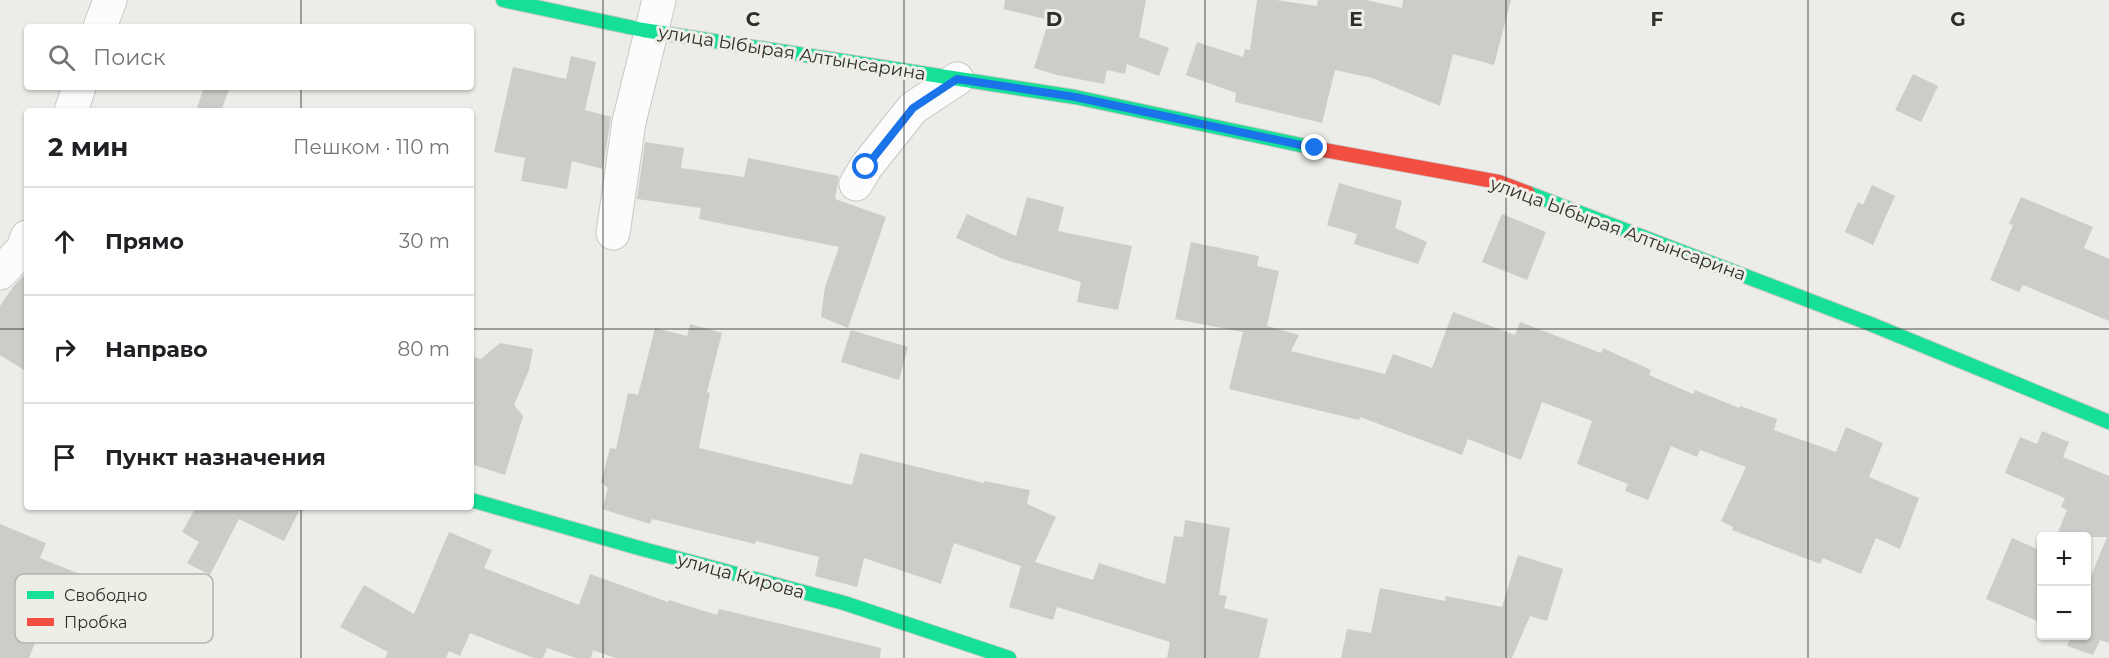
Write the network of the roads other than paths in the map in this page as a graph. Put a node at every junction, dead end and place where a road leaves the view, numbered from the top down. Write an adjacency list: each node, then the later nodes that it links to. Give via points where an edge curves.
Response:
1 (110, 0): 4 (street)
2 (503, 0): 3 (street, улица Ыбырая Алтынсарина)
3 (655, 16): 5 (street, улица Ыбырая Алтынсарина); 9 (street, via 629,122)
4 (101, 24)
5 (957, 79): 8 (street, via 913,108); 12 (street, улица Ыбырая Алтынсарина, via 1075,97 1499,182 1868,323)
6 (78, 90): 7 (street)
7 (72, 108)
8 (856, 184)
9 (613, 232)
10 (24, 248): 11 (street)
11 (0, 273)
12 (2109, 422)
13 (474, 501): 14 (street, улица Кирова, via 844,603)
14 (1010, 658)

